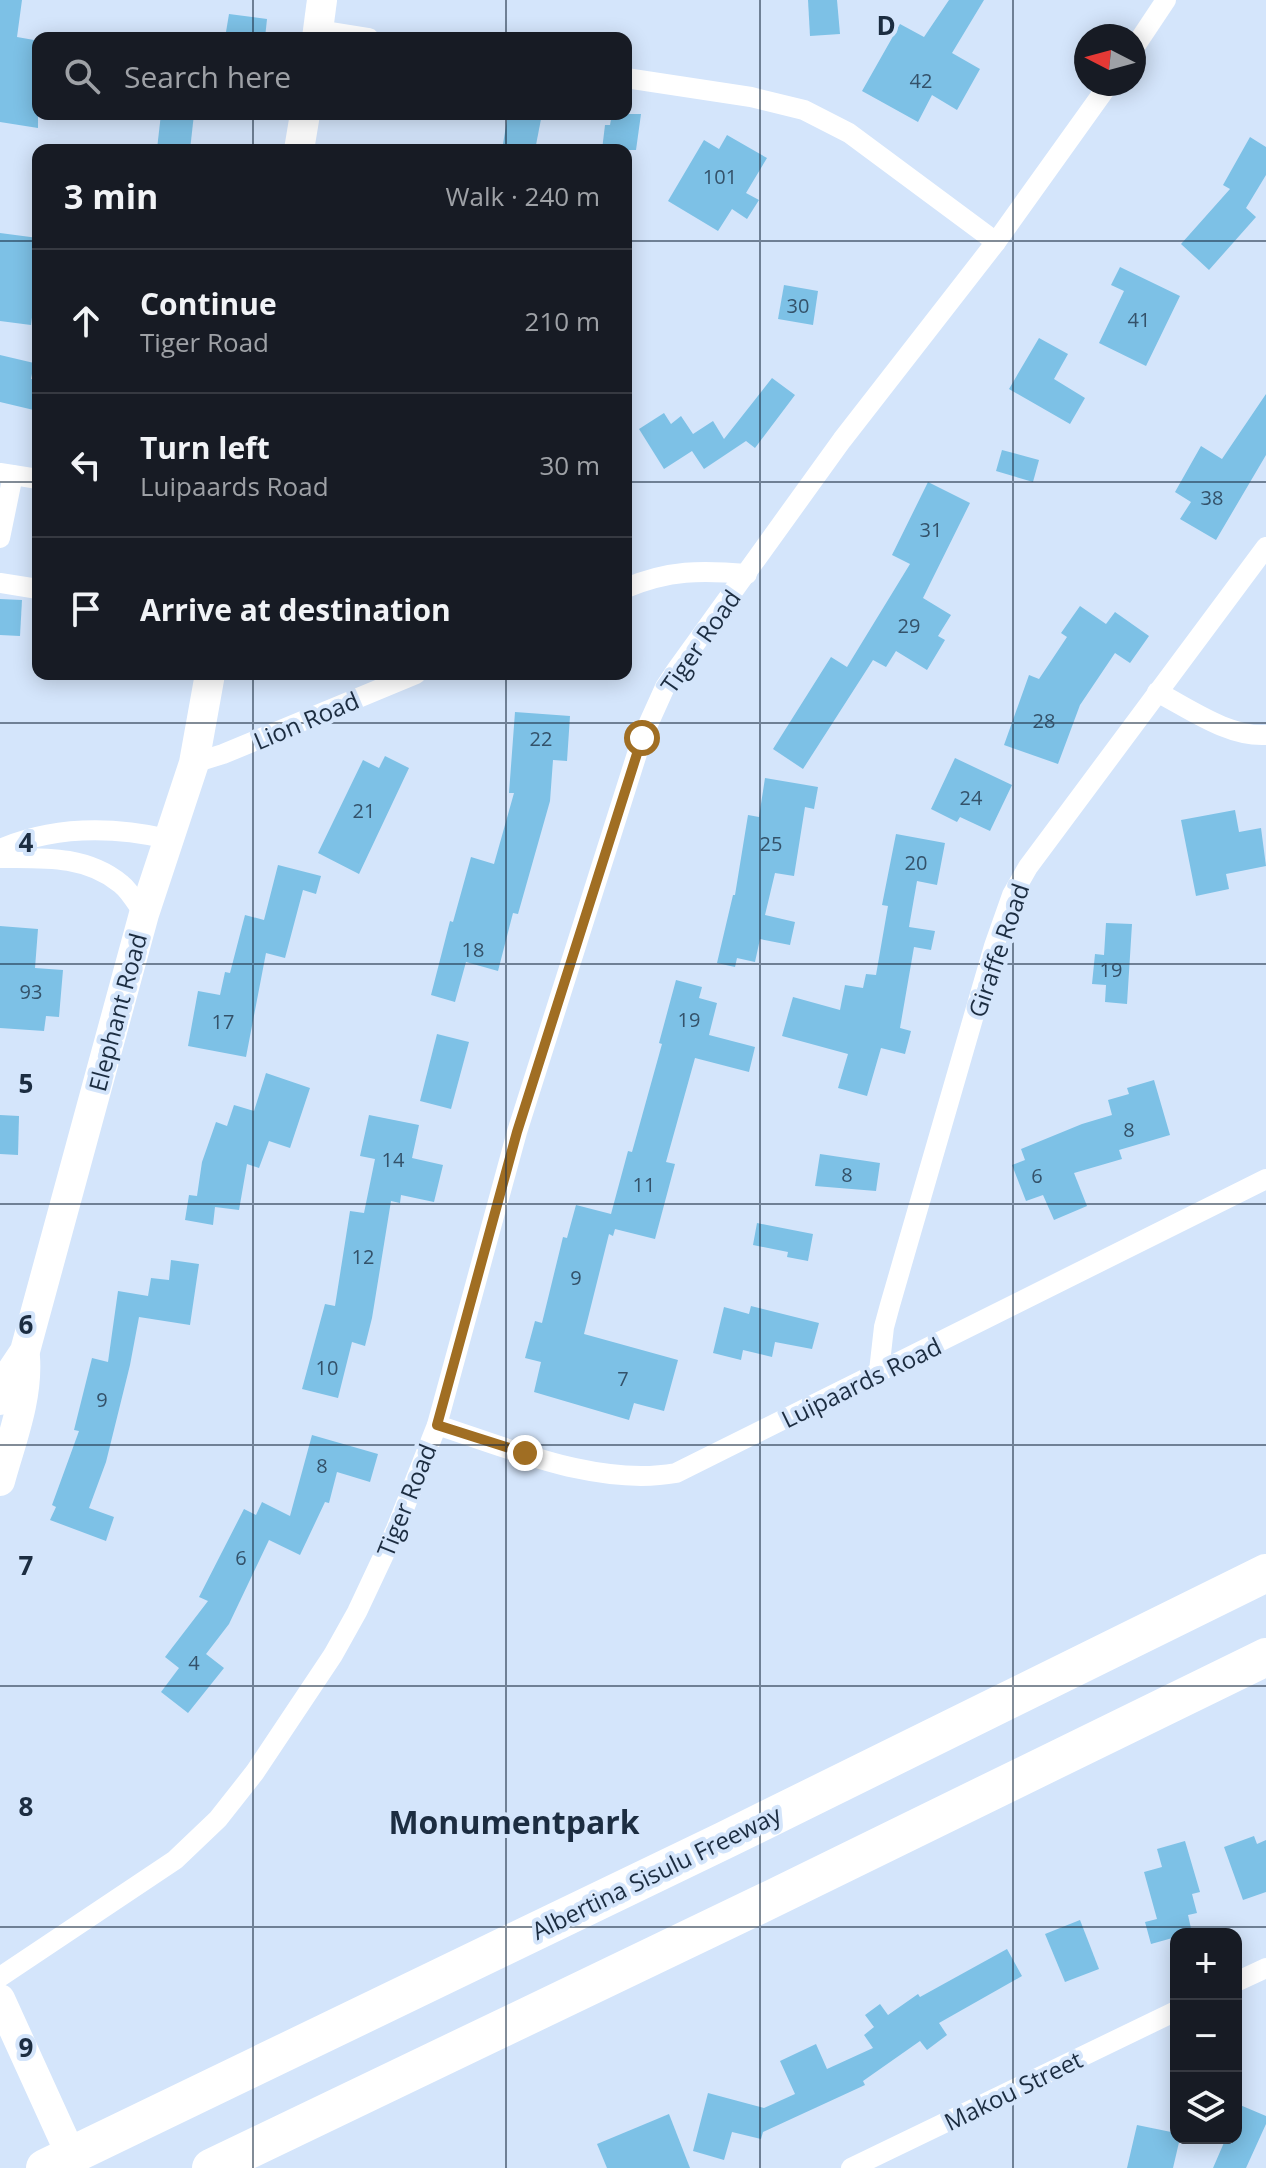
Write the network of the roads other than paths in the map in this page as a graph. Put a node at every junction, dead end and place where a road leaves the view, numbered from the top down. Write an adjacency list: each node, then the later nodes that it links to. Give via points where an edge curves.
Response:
1 (322, 0): 4 (street)
2 (1166, 3): 3 (street)
3 (1146, 31)
4 (318, 32)
5 (632, 79): 9 (street, via 751,97 814,114 849,133)
6 (1100, 96): 9 (street, Tiger Road)
7 (304, 120): 8 (street)
8 (300, 144)
9 (996, 242): 14 (street, Tiger Road, via 842,440)
10 (6, 474): 11 (street); 12 (street)
11 (32, 478)
12 (0, 538)
13 (1266, 547): 20 (street, Giraffe Road)
14 (747, 574): 16 (street, via 668,573); 31 (street, Tiger Road, via 665,687 642,738 517,1132)
15 (0, 583): 17 (street)
16 (632, 586)
17 (32, 588)
18 (209, 680): 22 (street, Elephant Road)
19 (402, 680): 22 (street, Lion Road)
20 (1157, 692): 21 (street, via 1226,727); 29 (street, Giraffe Road, via 1012,895 890,1305)
21 (1266, 735)
22 (194, 763): 23 (street, Elephant Road)
23 (168, 839): 24 (street, via 74,830); 26 (street, Elephant Road)
24 (0, 849)
25 (0, 858): 26 (street, via 65,859 93,868 121,884)
26 (144, 914): 28 (street, Elephant Road)
27 (1266, 1179): 29 (street, Luipaards Road)
28 (25, 1351): 30 (street, Elephant Road); 32 (street, Elephant Road, via 27,1378)
29 (879, 1371): 31 (street, Luipaards Road, via 715,1455 676,1473 651,1477 596,1472)
30 (0, 1400)
31 (437, 1425): 37 (street, Tiger Road, via 357,1612 255,1772 218,1819 175,1860)
32 (7, 1430): 33 (street, Elephant Road)
33 (0, 1481)
34 (1266, 1573): 42 (highway, Albertina Sisulu Freeway)
35 (1266, 1657): 43 (highway)
36 (1266, 1968): 38 (street)
37 (0, 1977)
38 (1242, 1979)
39 (0, 1999): 42 (street)
40 (1170, 2014): 44 (street, Makou Street)
41 (0, 2037): 42 (street)
42 (64, 2164)
43 (211, 2168)
44 (851, 2168)

